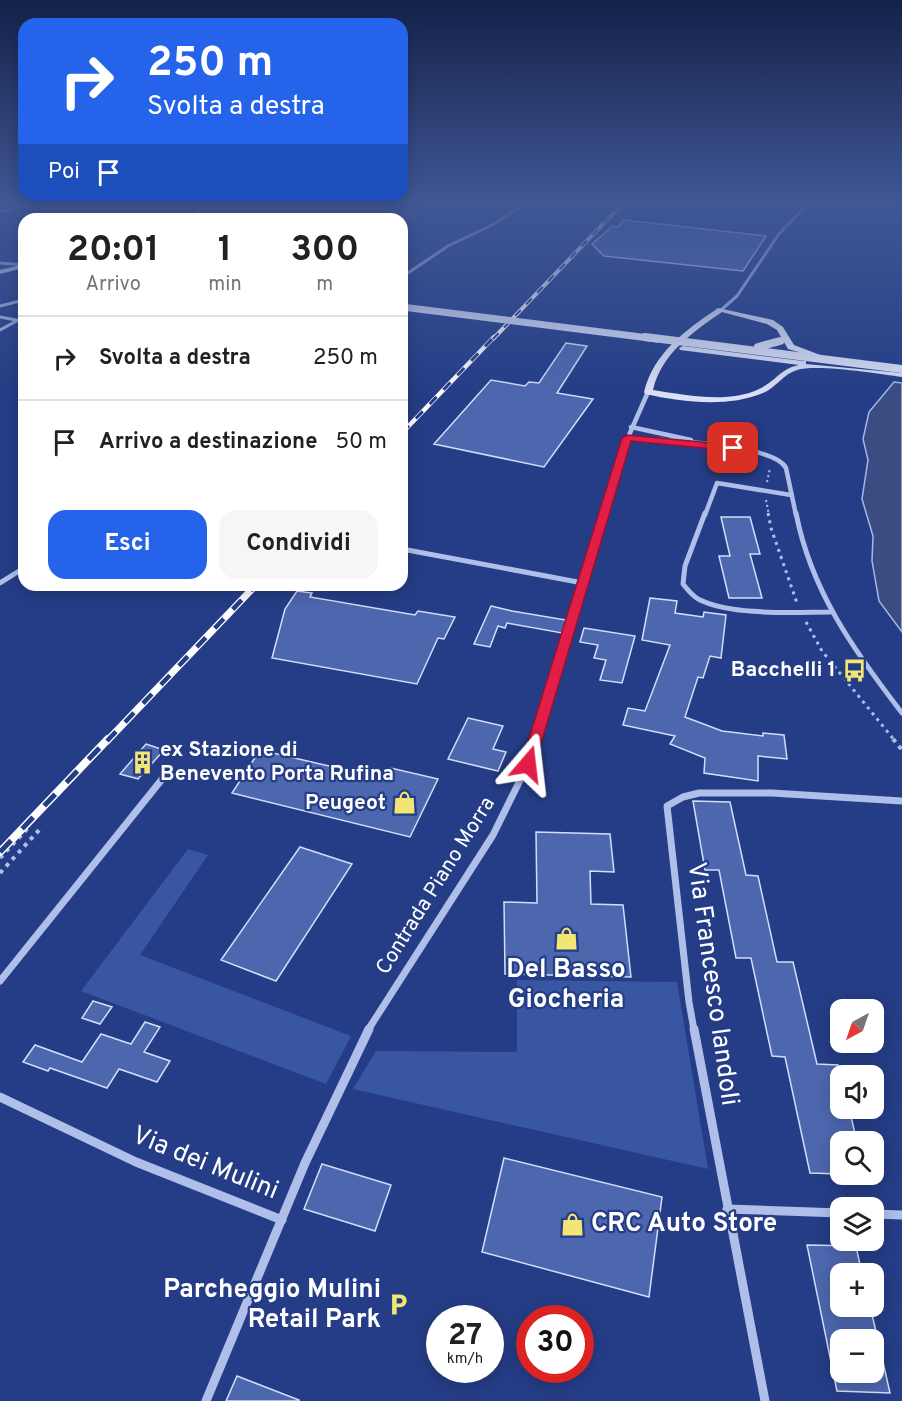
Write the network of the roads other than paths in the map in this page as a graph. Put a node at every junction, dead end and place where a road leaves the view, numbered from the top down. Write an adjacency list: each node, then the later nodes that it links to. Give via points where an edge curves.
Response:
1 (760, 265): 7 (street, Contrada Piano Morra)
2 (18, 267): 3 (main road)
3 (0, 272)
4 (18, 302): 5 (street)
5 (0, 306)
6 (408, 309): 12 (main road, bridge)
7 (721, 310): 13 (main road, via 770,322 780,329); 20 (main road, Contrada Piano Morra, via 695,327 665,357 654,371)
8 (408, 314): 14 (main road)
9 (0, 317): 10 (street)
10 (16, 320): 11 (street)
11 (0, 330)
12 (664, 339): 13 (main road, bridge, via 751,347); 15 (main road, bridge)
13 (784, 340): 15 (main road, bridge, via 809,354)
14 (683, 348): 17 (main road); 19 (main road, via 763,363)
15 (888, 367): 16 (main road, bridge)
16 (902, 369)
17 (878, 372): 18 (main road); 19 (main road, via 799,367)
18 (902, 375)
19 (777, 376): 20 (main road, via 771,386 743,396 704,398)
20 (648, 392): 21 (street, Contrada Piano Morra)
21 (631, 427): 22 (street, Contrada Piano Morra); 23 (street)
22 (627, 438): 23 (street); 28 (street, Contrada Piano Morra)
23 (712, 445): 24 (street, via 754,451 783,464 788,471)
24 (791, 495): 29 (street, via 808,566); 29 (street, via 717,483 685,566 683,584 700,600 727,606)
25 (408, 550): 28 (street)
26 (18, 572): 27 (street)
27 (0, 583)
28 (583, 583): 39 (street, Contrada Piano Morra, via 528,764 493,835 371,1026)
29 (831, 612): 30 (street, via 855,652)
30 (902, 713)
31 (167, 773): 33 (street)
32 (902, 801): 35 (street, Via Francesco Iandoli, via 699,793 666,806 689,1002)
33 (0, 981)
34 (0, 1097): 39 (street, Via dei Mulini, via 136,1162)
35 (727, 1209): 36 (street); 41 (street, Via Francesco Iandoli)
36 (830, 1213)
37 (884, 1214): 38 (street)
38 (902, 1215)
39 (282, 1220): 40 (street, Via dei Mulini)
40 (206, 1401)
41 (765, 1401)

